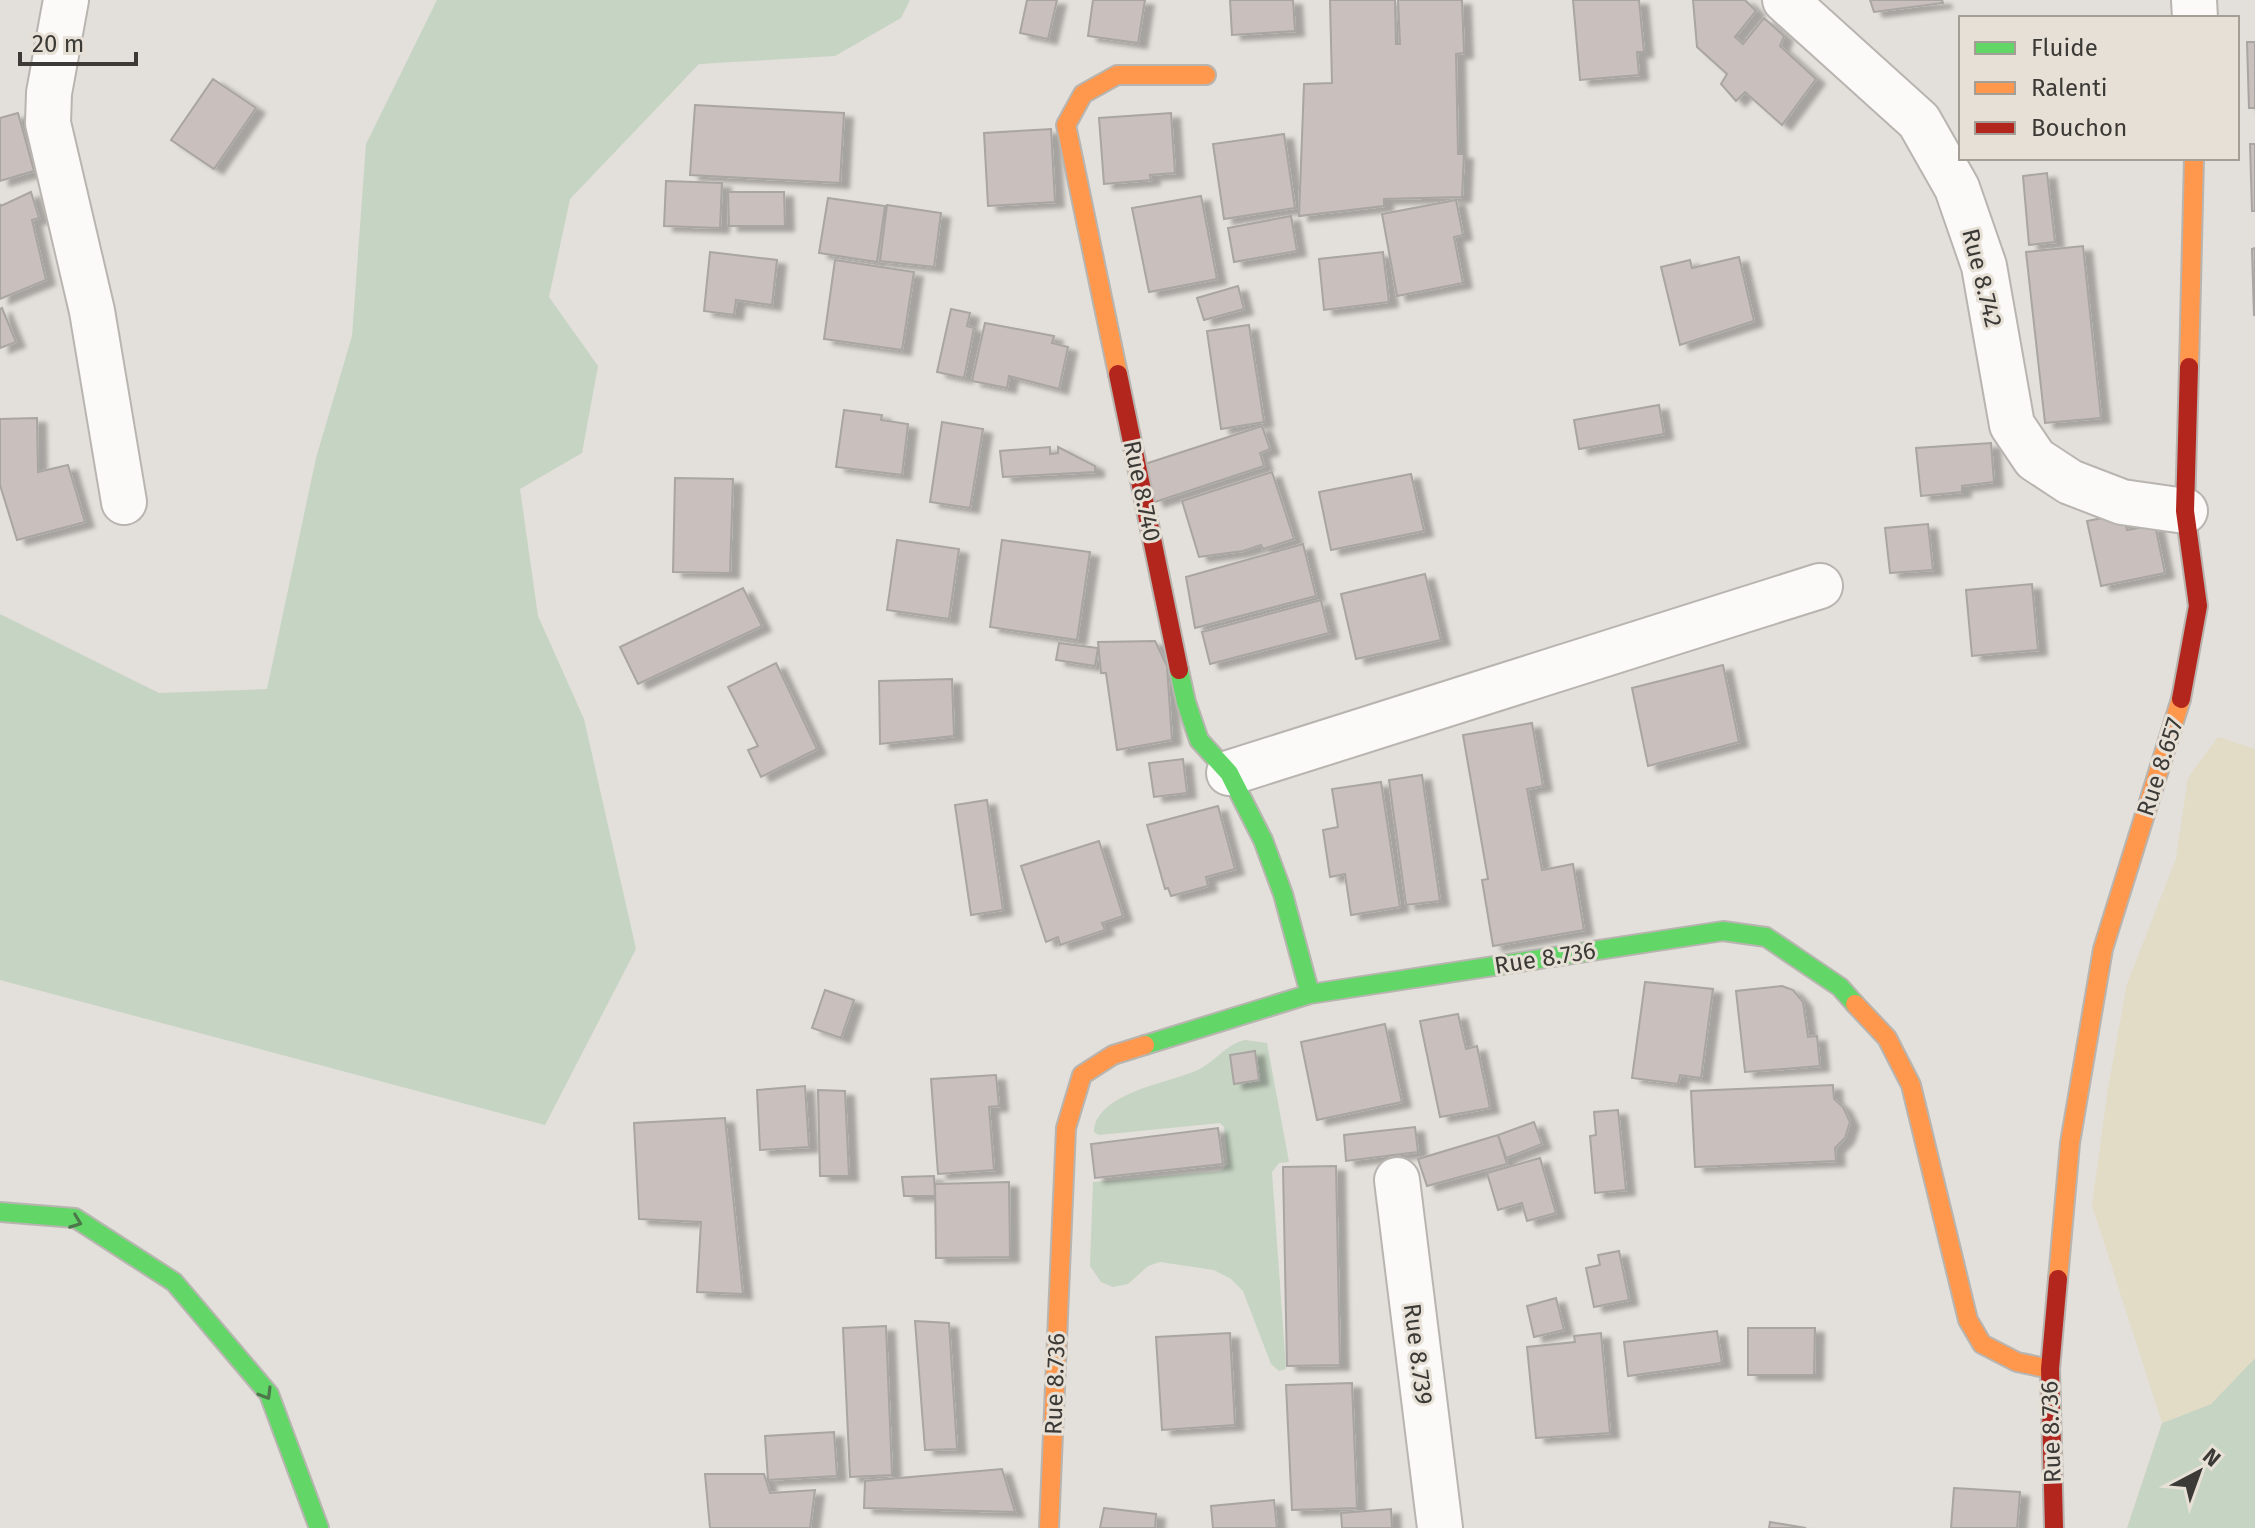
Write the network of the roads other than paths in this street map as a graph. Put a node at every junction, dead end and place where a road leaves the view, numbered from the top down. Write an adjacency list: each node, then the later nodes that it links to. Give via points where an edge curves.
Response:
1 (66, 0): 5 (street, via 48,123 92,311)
2 (1785, 0): 6 (street, Rue 8.742, via 1919,121 1957,188 1984,266 2012,425 2035,459 2070,482 2122,502)
3 (1206, 75): 8 (main road, Rue 8.740, via 1117,75 1083,94 1066,125 1186,702 1199,740)
4 (2194, 160): 6 (main road, Rue 8.657)
5 (124, 502)
6 (2185, 511): 12 (main road, Rue 8.657, via 2198,606 2179,708 2103,949 2070,1143)
7 (1820, 586): 8 (street)
8 (1229, 773): 9 (main road, Rue 8.740, via 1283,894)
9 (1310, 994): 12 (main road, Rue 8.736, via 1723,931 1766,937 1840,987 1887,1038 1911,1085 1968,1320 1982,1344 2017,1362); 14 (main road, Rue 8.736, via 1113,1055 1082,1075 1066,1128)
10 (1397, 1180): 15 (street, Rue 8.739)
11 (0, 1212): 13 (main road, one-way to 13, via 75,1218 174,1282 269,1394)
12 (2050, 1369): 16 (main road, Rue 8.736)
13 (319, 1528)
14 (1049, 1528)
15 (1440, 1528)
16 (2054, 1528)

